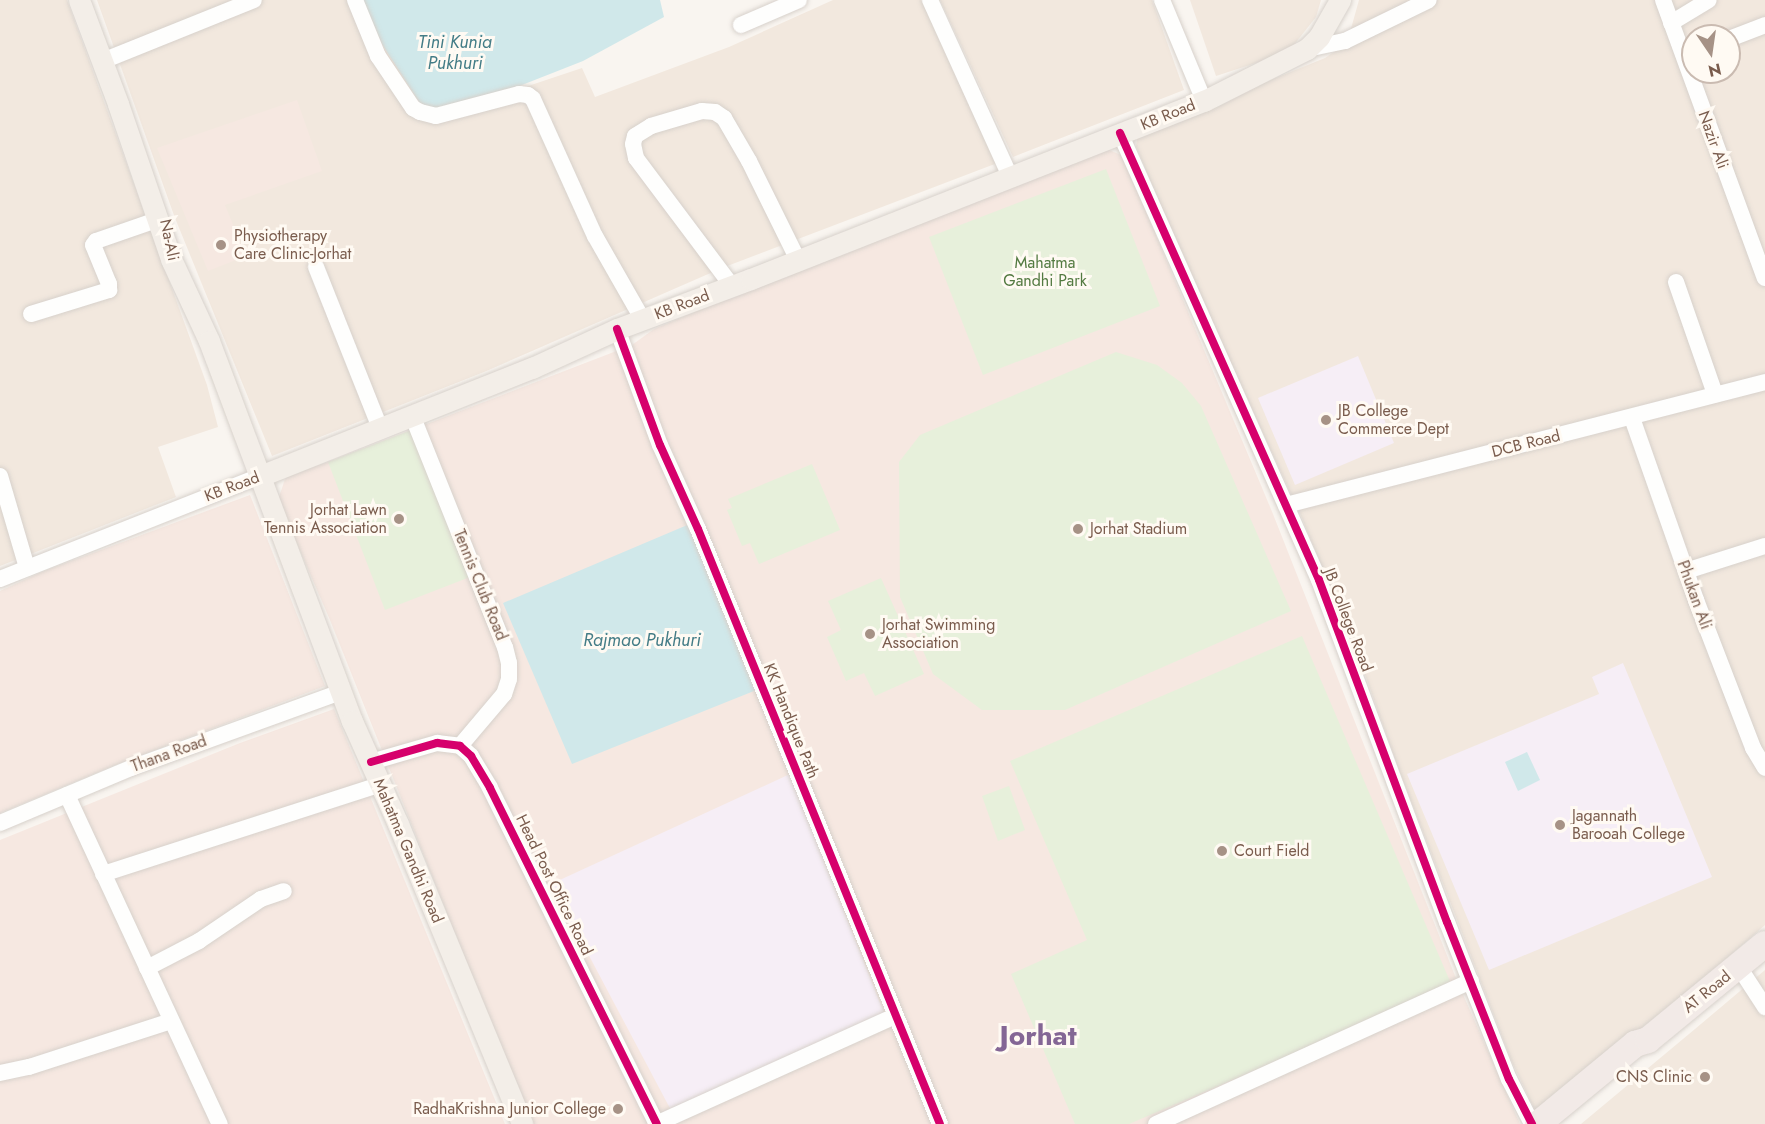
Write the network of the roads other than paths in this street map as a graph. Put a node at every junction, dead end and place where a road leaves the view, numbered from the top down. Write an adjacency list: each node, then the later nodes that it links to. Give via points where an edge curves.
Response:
1 (70, 0): 24 (main road)
2 (79, 0): 25 (main road)
3 (87, 0): 19 (main road, Na-Ali)
4 (254, 0): 19 (street)
5 (355, 0): 32 (street, via 378,56 413,108 420,112 436,116 519,94 533,99 595,236)
6 (799, 0): 14 (street)
7 (930, 0): 23 (street)
8 (1162, 0): 21 (street)
9 (1340, 0): 18 (main road, KB Road)
10 (1429, 0): 18 (street, via 1345,41)
11 (1663, 0): 13 (street, Nazir Ali)
12 (1710, 0): 13 (street)
13 (1671, 23): 17 (street, Nazir Ali)
14 (741, 25)
15 (1765, 25): 16 (street)
16 (1741, 34)
17 (1681, 41)
18 (1307, 49): 21 (main road, KB Road)
19 (110, 58): 25 (main road, Na-Ali, via 166,220 174,249)
20 (1698, 84): 28 (street, Nazir Ali)
21 (1204, 101): 22 (main road, KB Road)
22 (1120, 134): 23 (main road, KB Road); 41 (street, JB College Road)
23 (1010, 176): 26 (main road, KB Road)
24 (151, 222): 25 (main road, via 163,255); 31 (street, via 96,241 94,248 109,290)
25 (170, 255): 40 (main road, Na-Ali)
26 (798, 260): 30 (main road, KB Road); 30 (street, via 750,161 724,118 702,111 651,126 635,136 636,158)
27 (316, 267): 38 (street)
28 (1765, 278)
29 (1676, 282): 35 (street)
30 (732, 286): 32 (main road, KB Road)
31 (32, 314)
32 (643, 320): 33 (main road, KB Road)
33 (617, 329): 36 (main road, KB Road); 60 (street, KK Handique Path, via 660,445 698,529)
34 (1765, 382): 35 (street, DCB Road)
35 (1715, 394): 37 (street, DCB Road)
36 (412, 415): 38 (main road, KB Road); 47 (street, Tennis Club Road, via 509,663 504,693)
37 (1632, 418): 41 (street, DCB Road); 44 (street, Phukan Ali)
38 (380, 428): 40 (main road, KB Road)
39 (0, 476): 43 (street)
40 (260, 476): 43 (street, KB Road); 46 (main road, Mahatma Gandhi Road)
41 (1286, 505): 58 (street, JB College Road, via 1319,580)
42 (1765, 546): 44 (street)
43 (27, 568): 45 (street, KB Road)
44 (1686, 571): 49 (street, Phukan Ali, via 1753,748)
45 (0, 579)
46 (341, 692): 48 (main road, Mahatma Gandhi Road); 51 (street, Thana Road)
47 (460, 746): 48 (street, via 437,743); 66 (street, Head Post Office Road, via 471,756 490,788)
48 (371, 762): 50 (main road, Mahatma Gandhi Road)
49 (1765, 768)
50 (381, 784): 53 (street); 65 (main road, Mahatma Gandhi Road)
51 (67, 795): 52 (street, Thana Road); 53 (street)
52 (0, 823)
53 (103, 874): 57 (street)
54 (284, 891): 57 (street, via 261,899 199,941)
55 (1765, 944): 56 (highway, AT Road)
56 (1739, 967): 59 (street); 62 (highway, AT Road)
57 (147, 968): 61 (street)
58 (1471, 981): 68 (street); 69 (street, JB College Road, via 1509,1079)
59 (1765, 1007)
60 (895, 1016): 66 (street); 67 (street, KK Handique Path)
61 (171, 1021): 63 (street, via 29,1067); 64 (street)
62 (1648, 1040): 70 (highway, AT Road, via 1635,1044); 71 (highway, AT Road, via 1642,1052)
63 (0, 1072)
64 (220, 1124)
65 (522, 1124)
66 (657, 1124)
67 (940, 1124)
68 (1156, 1124)
69 (1532, 1124)
70 (1538, 1124)
71 (1554, 1124)

